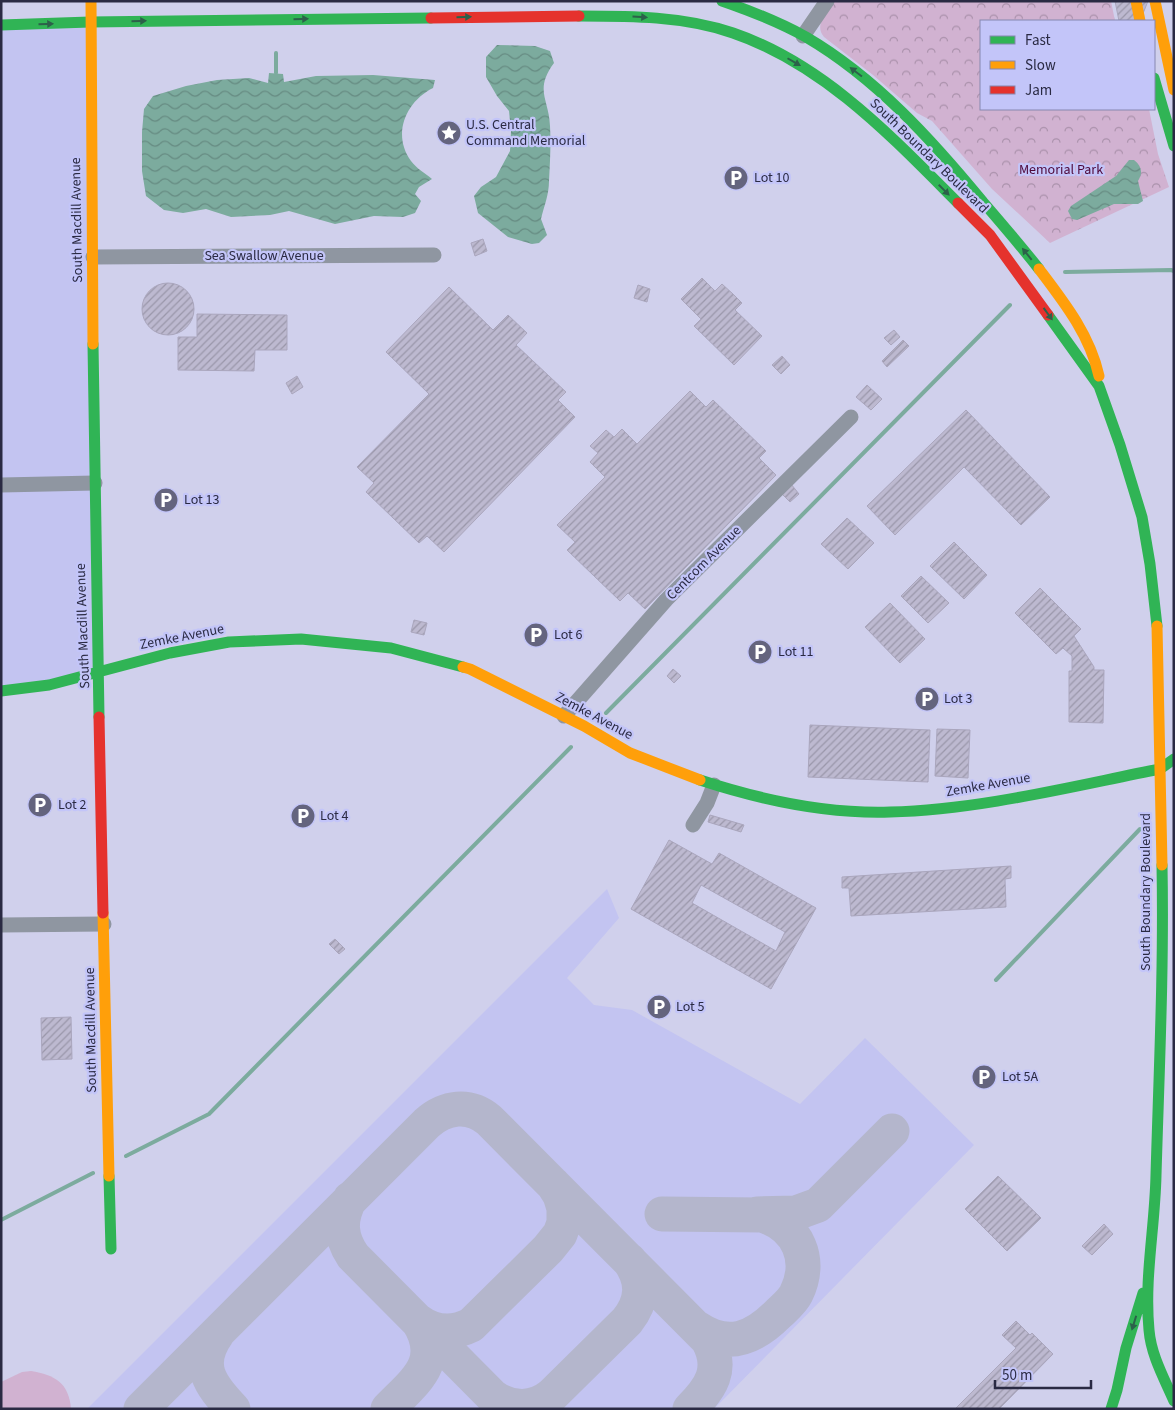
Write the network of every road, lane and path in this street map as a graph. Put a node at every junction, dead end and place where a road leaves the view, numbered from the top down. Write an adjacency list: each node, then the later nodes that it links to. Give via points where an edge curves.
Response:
1 (91, 1): 7 (street, South Macdill Avenue)
2 (722, 1): 9 (street, South Boundary Boulevard, via 770,19)
3 (827, 1): 9 (street)
4 (1136, 1): 6 (street)
5 (1155, 1): 11 (street)
6 (1140, 20)
7 (90, 22): 8 (street, South Boundary Boulevard, one-way to 7); 14 (street, South Macdill Avenue); 15 (street, South Boundary Boulevard, one-way to 15, via 591,16 659,18 733,33 791,60 881,126 990,235)
8 (1, 26)
9 (803, 36): 15 (street, South Boundary Boulevard, one-way to 9, via 1099,366 1080,326 1029,256 941,150 864,79)
10 (1155, 81): 12 (street)
11 (1174, 90)
12 (1174, 146)
13 (434, 255): 14 (street, Sea Swallow Avenue)
14 (93, 257): 17 (street, South Macdill Avenue)
15 (1099, 386): 19 (street, South Boundary Boulevard, via 1142,517)
16 (851, 417): 23 (street, Centcom Avenue, via 666,600)
17 (95, 483): 18 (street); 20 (street, South Macdill Avenue)
18 (1, 485)
19 (1158, 651): 21 (street); 25 (street, South Boundary Boulevard)
20 (99, 670): 22 (street, Zemke Avenue, via 49,685); 23 (street, Zemke Avenue, via 229,642 301,639 390,648 470,669); 28 (street, South Macdill Avenue)
21 (1170, 673)
22 (1, 692)
23 (564, 716): 26 (street, Zemke Avenue, via 630,753)
24 (1174, 759): 25 (street, Zemke Avenue)
25 (1160, 769): 26 (street, Zemke Avenue, via 997,800 939,809 889,812 789,804); 31 (street, South Boundary Boulevard, via 1163,917 1160,1081 1156,1190)
26 (714, 785): 27 (street)
27 (693, 825)
28 (104, 924): 29 (street); 30 (street, South Macdill Avenue)
29 (1, 925)
30 (111, 1249)
31 (1148, 1277): 32 (street, South Boundary Boulevard, via 1153,1350); 33 (street, one-way to 33)
32 (1174, 1401)
33 (1111, 1409)

